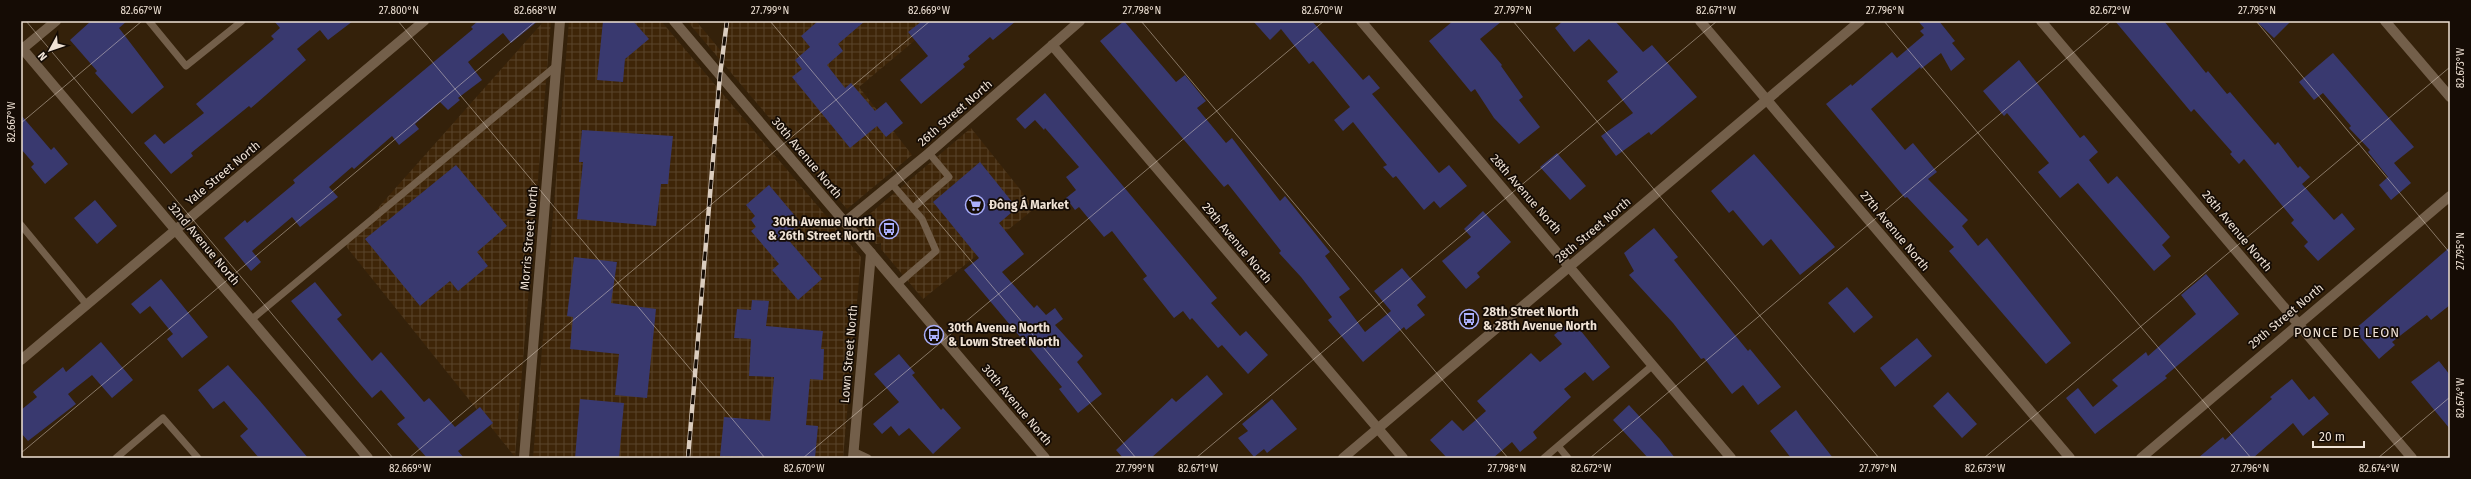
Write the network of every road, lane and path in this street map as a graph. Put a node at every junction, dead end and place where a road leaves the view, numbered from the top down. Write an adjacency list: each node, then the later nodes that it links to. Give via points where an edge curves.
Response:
1 (56, 21): 14 (street)
2 (149, 21): 3 (lane, via 186,66)
3 (242, 21)
4 (424, 21): 24 (street, Yale Street North)
5 (560, 21): 15 (street, Morris Street North)
6 (674, 21): 22 (street, 30th Avenue North)
7 (1080, 21): 13 (street, 26th Street North)
8 (1361, 21): 26 (street, 28th Avenue North)
9 (1700, 21): 17 (street, 27th Avenue North)
10 (1860, 21): 17 (street, 28th Street North)
11 (2042, 21): 30 (street, 26th Avenue North)
12 (2385, 21): 16 (street)
13 (1052, 45): 18 (street, 26th Street North); 33 (street, 29th Avenue North)
14 (22, 49): 24 (street, 32nd Avenue North)
15 (556, 66): 29 (lane); 39 (street, Morris Street North)
16 (2450, 97)
17 (1766, 99): 26 (street, 28th Street North); 47 (street, 27th Avenue North)
18 (930, 153): 19 (street, 26th Street North); 21 (lane, via 949,177)
19 (892, 184): 21 (lane); 22 (street, 26th Street North)
20 (2450, 196): 30 (street, 29th Street North)
21 (914, 208): 27 (lane, via 922,219 936,251)
22 (845, 222): 25 (street, 30th Avenue North)
23 (21, 225): 28 (lane)
24 (175, 230): 28 (street, Yale Street North); 29 (street, 32nd Avenue North)
25 (871, 253): 27 (street, 30th Avenue North); 35 (street, Lown Street North)
26 (1570, 266): 32 (street, 28th Avenue North); 33 (street, 28th Street North)
27 (898, 284): 41 (street, 30th Avenue North)
28 (87, 305): 31 (street, Yale Street North)
29 (252, 320): 38 (street, 32nd Avenue North)
30 (2298, 323): 48 (street, 29th Street North); 49 (street, 26th Avenue North)
31 (21, 360)
32 (1653, 365): 34 (lane); 46 (street, 28th Avenue North)
33 (1378, 429): 42 (street, 28th Street North); 43 (street, 29th Avenue North)
34 (1558, 446): 44 (lane); 45 (lane)
35 (853, 455): 40 (lane)
36 (116, 458): 37 (lane, via 163,418)
37 (198, 458)
38 (368, 458)
39 (524, 458)
40 (868, 458)
41 (1045, 458)
42 (1343, 458)
43 (1403, 458)
44 (1544, 458)
45 (1568, 458)
46 (1731, 458)
47 (2070, 458)
48 (2141, 458)
49 (2412, 458)

